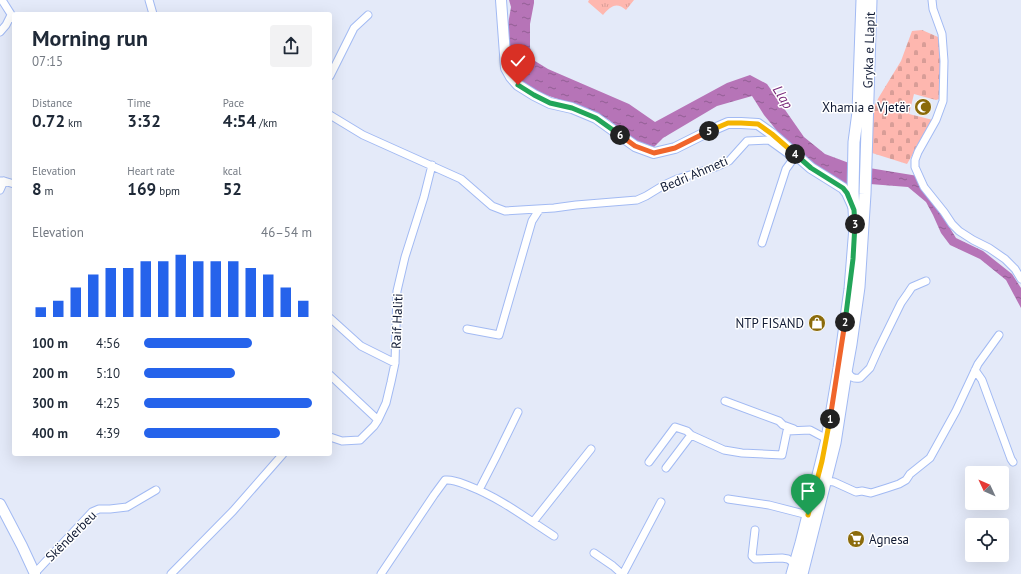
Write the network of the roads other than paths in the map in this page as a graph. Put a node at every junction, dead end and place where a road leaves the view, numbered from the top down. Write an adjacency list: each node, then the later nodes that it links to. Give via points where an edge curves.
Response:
1 (2, 0): 9 (street)
2 (149, 0): 7 (street)
3 (501, 0): 17 (main road, via 506,68 518,85 534,95 596,118 635,146 654,153 675,148 728,123 758,124 811,168)
4 (862, 0): 17 (main road, Gryka e Llapit, via 858,112)
5 (871, 0): 26 (main road, Gryka e Llapit, via 865,194 859,287 851,344)
6 (932, 0): 20 (street, via 942,34 943,101 936,120 918,152 915,167 924,187 952,224 1009,262)
7 (152, 12)
8 (368, 14): 11 (street, via 354,28)
9 (12, 17): 10 (street)
10 (0, 32)
11 (332, 72)
12 (332, 116): 13 (street, Bedri Ahmeti, via 363,135)
13 (432, 165): 18 (street, Bedri Ahmeti, via 462,179 492,206 505,211); 25 (street, Raif Haliti, via 397,291)
14 (2, 181): 15 (street); 16 (street)
15 (12, 184)
16 (0, 190)
17 (850, 195): 26 (main road, Gryka e Llapit, via 855,227)
18 (539, 210): 19 (street, Bedri Ahmeti, via 638,200 677,179 729,162 747,141 769,140 794,158 786,169); 23 (street, via 532,221 499,335)
19 (762, 243)
20 (1021, 279)
21 (926, 281): 26 (street, via 912,287 901,303 870,368 860,378 855,379)
22 (332, 320): 25 (street, via 361,346)
23 (467, 328)
24 (999, 335): 27 (street)
25 (395, 364): 32 (street, Raif Haliti, via 386,403)
26 (844, 370): 30 (main road, Gryka e Llapit)
27 (976, 370): 40 (street); 42 (street, via 930,458 906,480 871,492 856,492)
28 (332, 377): 32 (street)
29 (725, 401): 33 (street)
30 (837, 404): 36 (main road, Gryka e Llapit); 42 (main road, Gryka e Llapit, via 835,444)
31 (518, 412): 44 (street)
32 (378, 420): 35 (street, Raif Haliti, via 360,440 342,441)
33 (800, 431): 34 (street, via 787,431 782,456 724,450); 36 (street, via 810,430)
34 (691, 435): 39 (street, via 675,427); 41 (street)
35 (332, 438)
36 (827, 439): 48 (main road, Gryka e Llapit)
37 (591, 449): 49 (street)
38 (281, 456): 55 (street, via 233,511)
39 (649, 462)
40 (1013, 462)
41 (666, 468)
42 (826, 480): 58 (main road, Gryka e Llapit)
43 (156, 490): 54 (street, Skënderbeu, via 127,507 92,512)
44 (479, 490): 49 (street); 56 (street, via 453,479 445,480)
45 (728, 499): 48 (street, via 769,505)
46 (661, 502): 57 (street)
47 (0, 504): 54 (main road, Skënderbeu)
48 (808, 515): 53 (main road, Gryka e Llapit)
49 (533, 522): 51 (street)
50 (755, 530): 53 (street, Gryka e Llapit, via 752,556 755,559 788,559)
51 (554, 536)
52 (594, 553): 57 (street)
53 (794, 569)
54 (35, 574)
55 (171, 574)
56 (381, 574)
57 (622, 574)
58 (802, 574)

